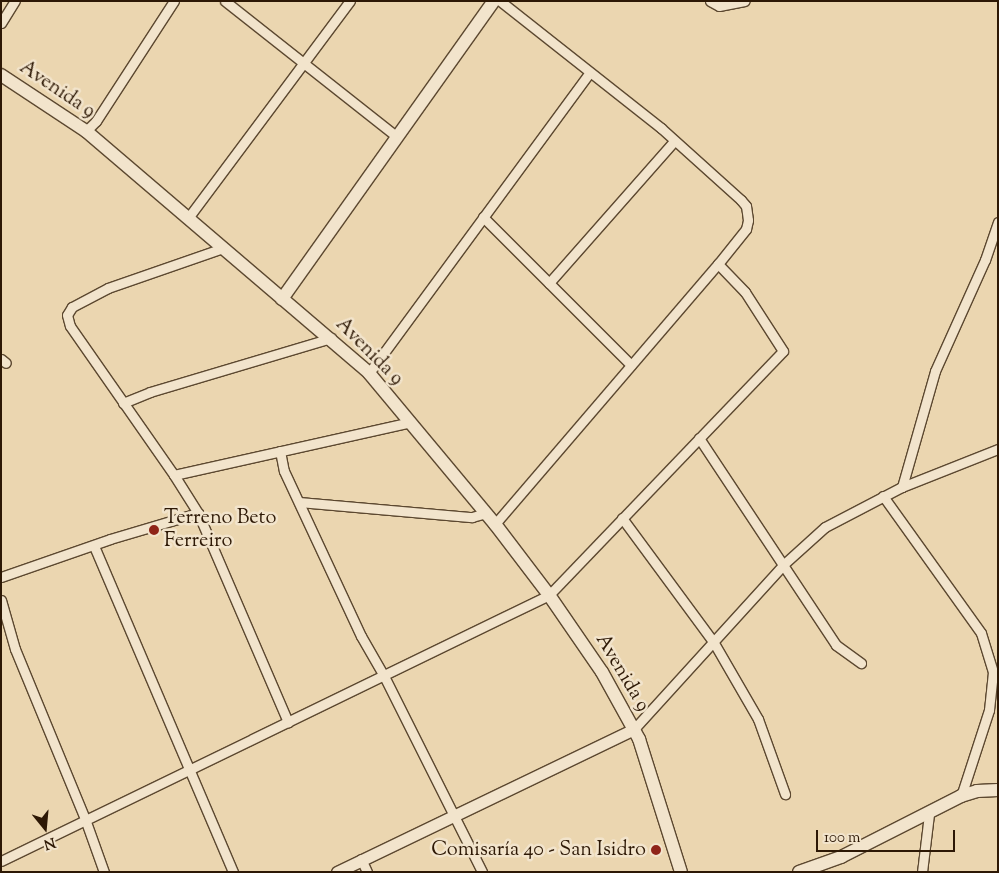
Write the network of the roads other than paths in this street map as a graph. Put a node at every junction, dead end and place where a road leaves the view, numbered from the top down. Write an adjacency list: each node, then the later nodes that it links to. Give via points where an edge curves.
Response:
1 (15, 1): 9 (street)
2 (174, 1): 13 (street, via 96,121)
3 (224, 1): 10 (street)
4 (350, 1): 10 (street)
5 (494, 1): 14 (main road)
6 (500, 1): 11 (street)
7 (710, 1): 8 (street, via 719,6)
8 (744, 1)
9 (1, 23)
10 (302, 64): 14 (street); 17 (street)
11 (588, 73): 15 (street); 16 (street)
12 (1, 76): 13 (main road, Avenida 9)
13 (86, 131): 17 (main road, Avenida 9)
14 (397, 137): 22 (main road)
15 (674, 141): 20 (street, via 746,206 746,229); 21 (street)
16 (483, 217): 21 (street); 25 (street)
17 (188, 218): 19 (main road, Avenida 9)
18 (998, 222): 32 (street, via 985,260 935,371)
19 (223, 248): 22 (main road, Avenida 9); 26 (street, via 108,288 72,307 66,315 70,326)
20 (718, 264): 24 (street); 28 (street, via 745,292 783,351)
21 (548, 283): 24 (street)
22 (282, 299): 23 (main road, Avenida 9)
23 (331, 338): 25 (main road, Avenida 9); 26 (street)
24 (631, 365): 38 (street)
25 (369, 373): 27 (main road, Avenida 9)
26 (123, 403): 31 (street)
27 (411, 422): 30 (street); 35 (main road, Avenida 9)
28 (699, 438): 37 (street); 40 (street)
29 (998, 449): 32 (street)
30 (280, 450): 31 (street); 34 (street, via 284,471)
31 (174, 476): 36 (street)
32 (902, 488): 33 (street)
33 (884, 496): 40 (street, via 825,527); 52 (street, via 981,633 993,672 989,710)
34 (299, 502): 35 (street, via 472,517); 46 (street, via 361,636)
35 (486, 513): 38 (main road, Avenida 9)
36 (198, 514): 39 (street); 47 (street)
37 (622, 518): 42 (street); 44 (street)
38 (495, 524): 42 (main road, Avenida 9)
39 (94, 546): 41 (street); 49 (street)
40 (784, 564): 44 (street); 45 (street, via 836,645)
41 (1, 577)
42 (549, 595): 46 (street); 48 (main road, Avenida 9, via 602,672)
43 (1, 600): 55 (street, via 15,649)
44 (714, 643): 48 (street); 51 (street, via 758,719)
45 (862, 662)
46 (384, 676): 47 (street); 53 (street)
47 (288, 722): 49 (street)
48 (634, 729): 53 (street); 63 (main road, Avenida 9)
49 (190, 771): 55 (street); 59 (street)
50 (998, 790): 52 (main road)
51 (785, 794)
52 (961, 796): 54 (main road)
53 (455, 814): 56 (street); 62 (street)
54 (929, 814): 64 (main road, via 841,857); 65 (street)
55 (85, 820): 57 (street); 58 (street)
56 (361, 859): 60 (street); 61 (street)
57 (1, 861)
58 (104, 872)
59 (233, 872)
60 (337, 872)
61 (367, 872)
62 (482, 872)
63 (681, 872)
64 (799, 872)
65 (922, 872)

